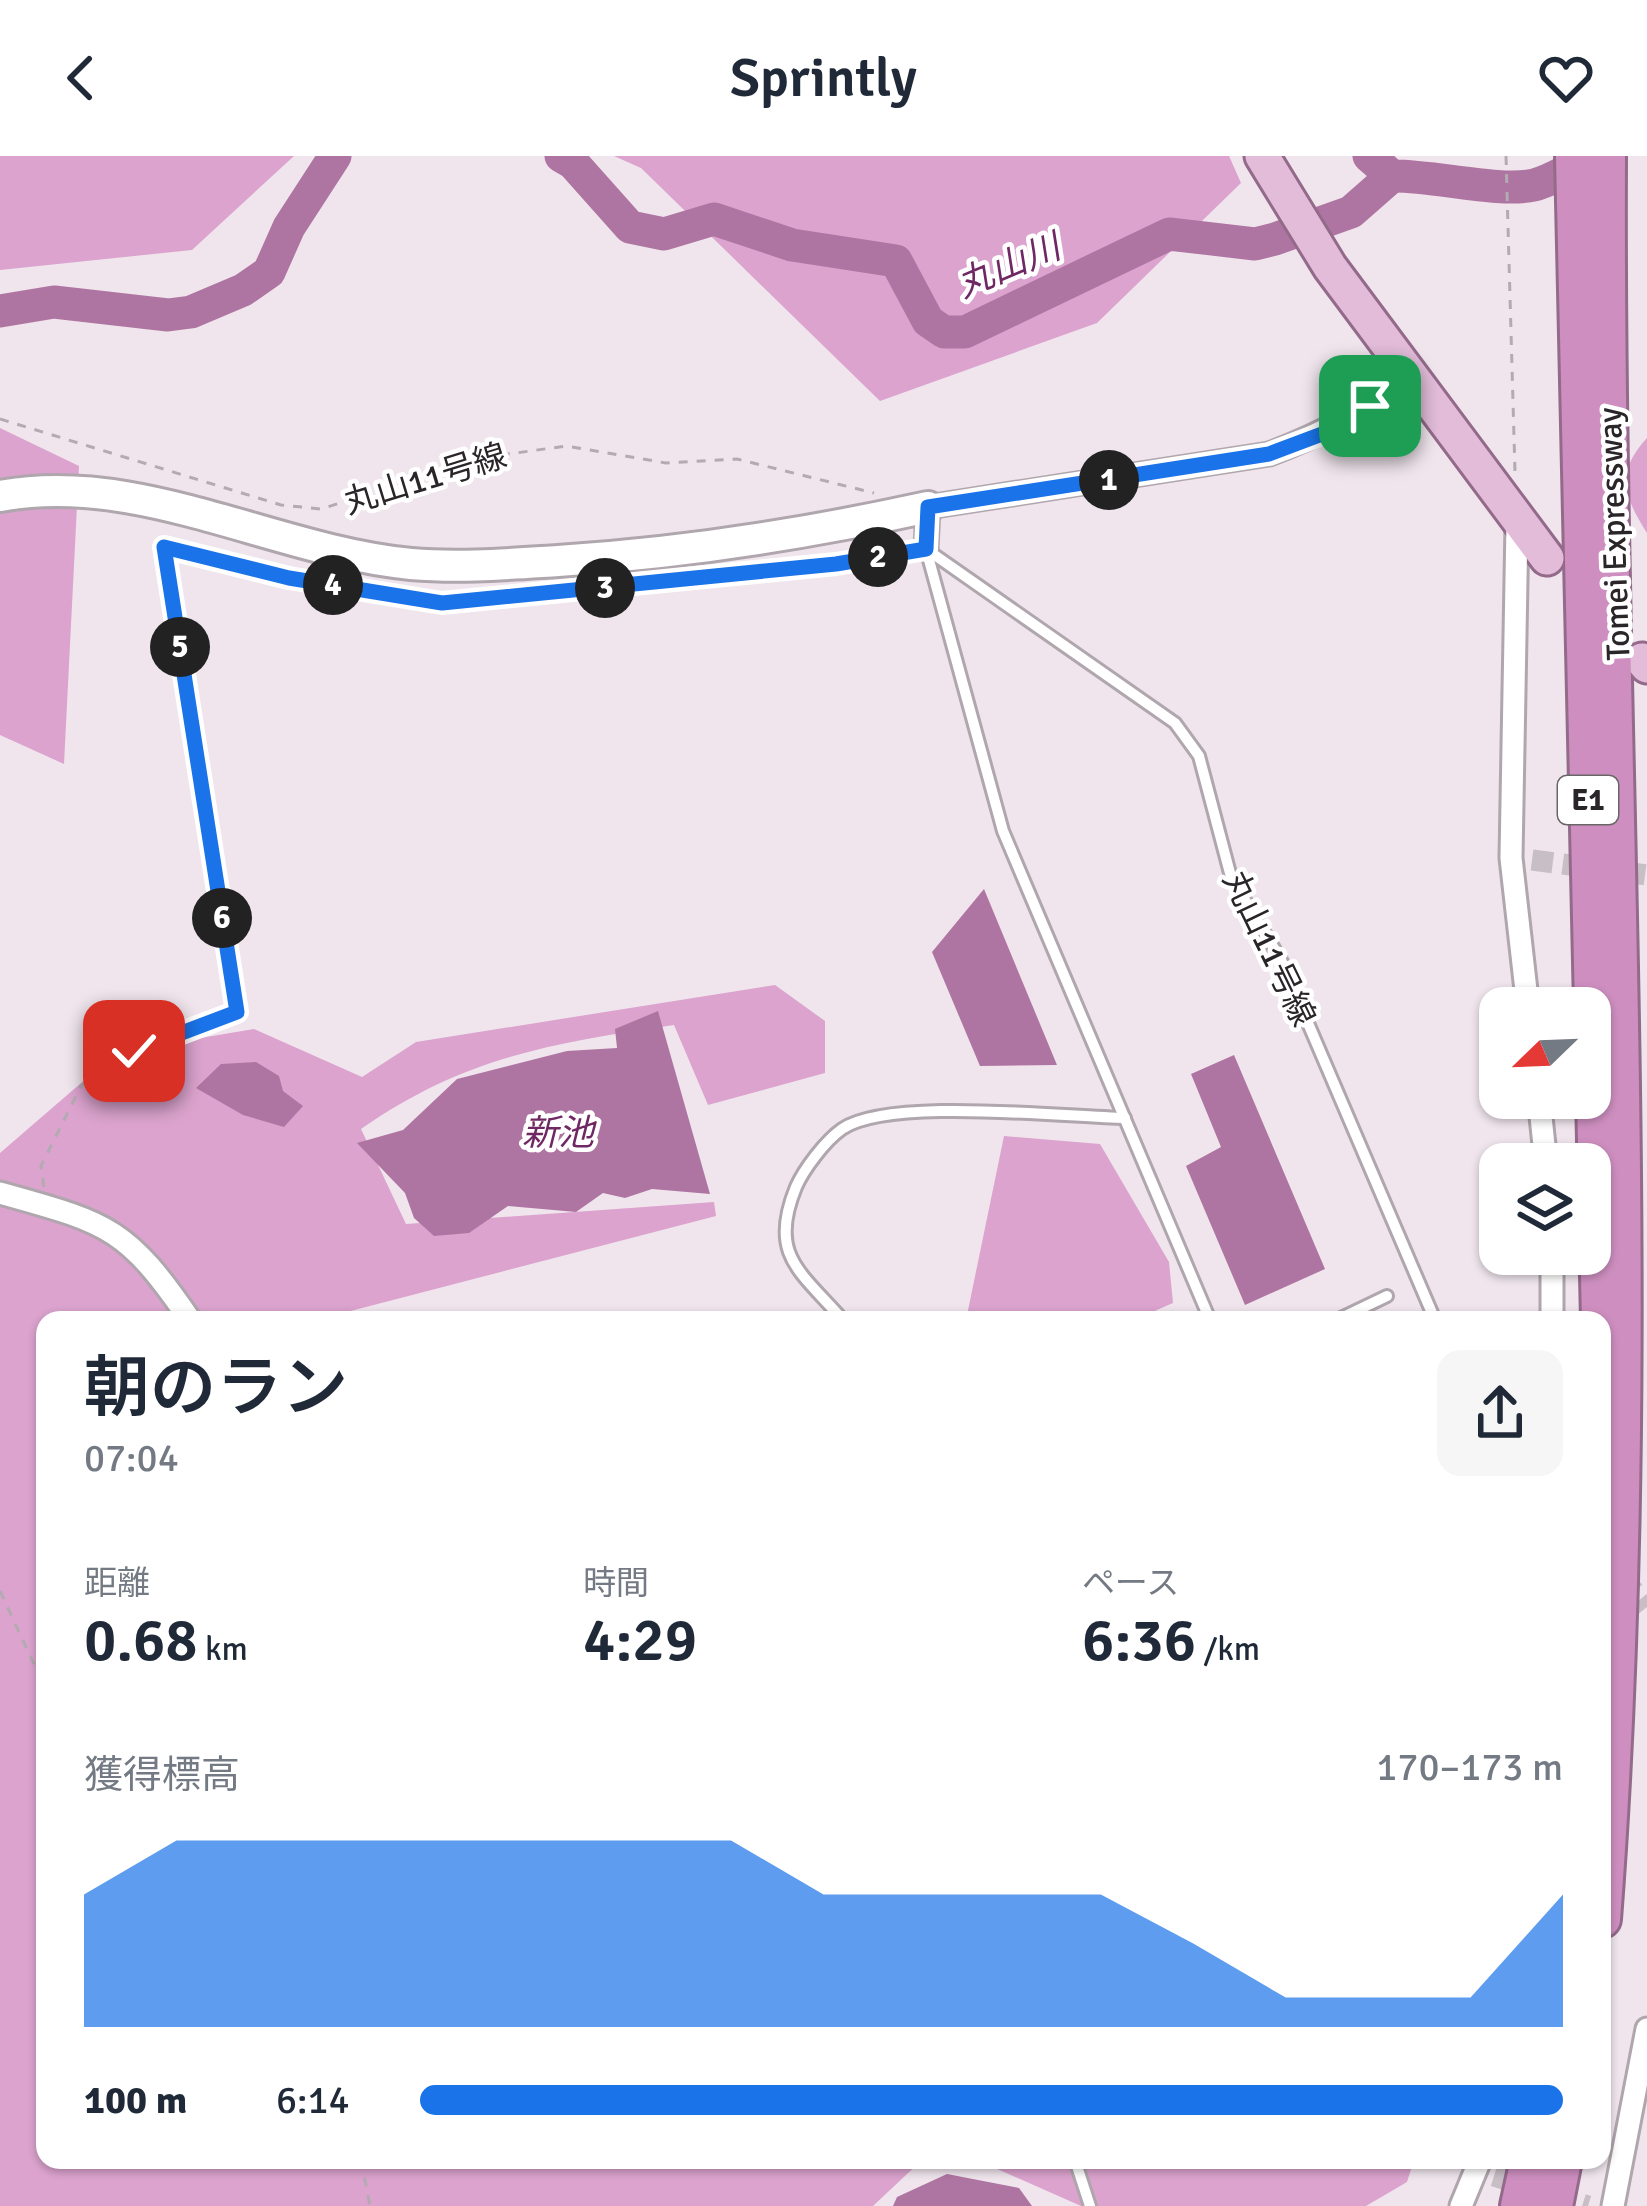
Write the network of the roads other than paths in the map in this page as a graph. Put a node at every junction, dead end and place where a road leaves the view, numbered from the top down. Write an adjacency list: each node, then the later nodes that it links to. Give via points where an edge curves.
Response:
1 (1262, 156): 5 (main road)
2 (1574, 156): 4 (highway, Tomei Expressway / E1)
3 (1607, 156): 4 (highway, Tomei Expressway / E1)
4 (1590, 282): 22 (highway, Tomei Expressway / E1); 23 (highway, Tomei Expressway / E1, via 1632,1256)
5 (1408, 373): 7 (street, via 1338,425 1269,454); 8 (main road)
6 (0, 496): 7 (street, via 98,491 367,558 464,566 781,539)
7 (928, 507): 9 (street)
8 (1517, 524): 10 (main road); 11 (street)
9 (926, 549): 12 (lane, via 1003,831); 20 (lane, 丸山11号線, via 1175,723 1198,756 1231,877 1281,960)
10 (1547, 558)
11 (1527, 987)
12 (1125, 1118): 17 (lane, via 896,1112 842,1129 801,1175 781,1223 790,1260); 18 (lane)
13 (0, 1193): 16 (street, via 116,1230)
14 (1552, 1275): 21 (street)
15 (1387, 1296): 19 (lane)
16 (184, 1311)
17 (835, 1311)
18 (1206, 1311)
19 (1355, 1311)
20 (1431, 1311)
21 (1552, 1311)
22 (1600, 1311)
23 (1611, 1777)
24 (1647, 2029): 26 (street)
25 (1647, 2156): 26 (street)
26 (1622, 2158): 35 (street)
27 (1078, 2169): 31 (lane)
28 (1527, 2169): 33 (highway)
29 (1561, 2169): 34 (highway)
30 (1484, 2170): 32 (street)
31 (1090, 2206)
32 (1462, 2206)
33 (1519, 2206)
34 (1554, 2206)
35 (1613, 2206)

